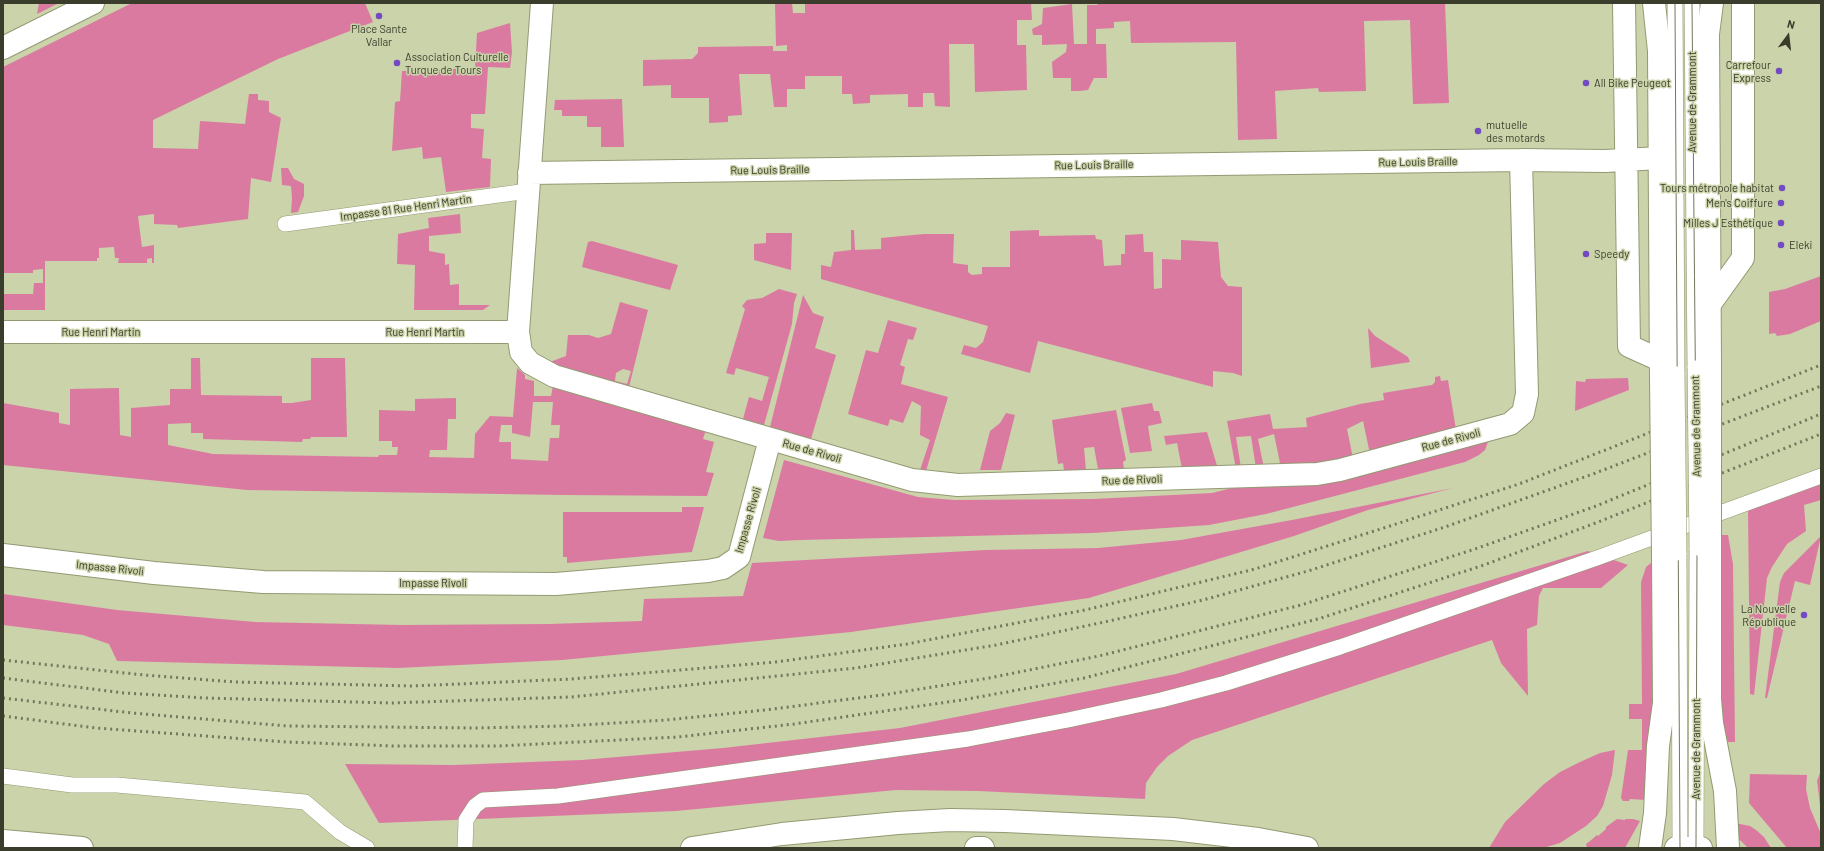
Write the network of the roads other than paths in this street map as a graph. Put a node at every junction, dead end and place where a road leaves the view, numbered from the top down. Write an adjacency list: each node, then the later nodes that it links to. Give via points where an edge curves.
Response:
1 (93, 3): 9 (street)
2 (542, 3): 13 (street)
3 (1624, 3): 12 (street)
4 (1654, 3): 10 (street, Avenue de Grammont, via 1658,51)
5 (1675, 3): 19 (lane, Avenue de Grammont)
6 (1692, 3): 18 (lane, Avenue de Grammont)
7 (1712, 3): 15 (street, Avenue de Grammont, via 1708,34)
8 (1743, 3): 15 (street, via 1743,258)
9 (3, 48)
10 (1660, 158): 12 (street, Rue Louis Braille); 19 (street, Avenue de Grammont)
11 (1521, 160): 12 (street, Rue Louis Braille); 13 (street, Rue Louis Braille); 20 (street, Rue de Rivoli, via 1527,394 1523,413 1510,424 1317,474 958,485 912,480)
12 (1627, 160): 19 (street, via 1629,346)
13 (528, 182): 14 (lane, Impasse 81 Rue Henri Martin); 17 (street)
14 (285, 224)
15 (1710, 304): 18 (street, Avenue de Grammont)
16 (3, 332): 17 (street, Rue Henri Martin)
17 (518, 332): 20 (street, Rue de Rivoli, via 521,352 530,363 554,376)
18 (1703, 365): 22 (street, Avenue de Grammont, bridge)
19 (1666, 371): 24 (street, Avenue de Grammont, bridge)
20 (770, 439): 23 (street, Impasse Rivoli, via 739,557 723,568 708,571 556,584 263,582 154,573)
21 (1821, 476): 29 (lane, via 1347,645 1226,683 1146,704 968,739 558,796 483,800 475,806 466,820)
22 (1704, 547): 35 (lane, Avenue de Grammont); 36 (street, Avenue de Grammont, via 1710,699 1725,791)
23 (3, 555)
24 (1671, 555): 34 (street, Avenue de Grammont, via 1664,703 1658,746 1656,813); 35 (lane, Avenue de Grammont)
25 (3, 776): 28 (lane, via 72,785 117,786 304,802 340,832)
26 (3, 841): 27 (street)
27 (82, 848)
28 (367, 848)
29 (466, 848)
30 (692, 848): 33 (street, via 782,834 950,820 1173,829)
31 (976, 848): 32 (street)
32 (983, 848)
33 (1307, 848)
34 (1650, 848)
35 (1688, 848)
36 (1728, 848)

